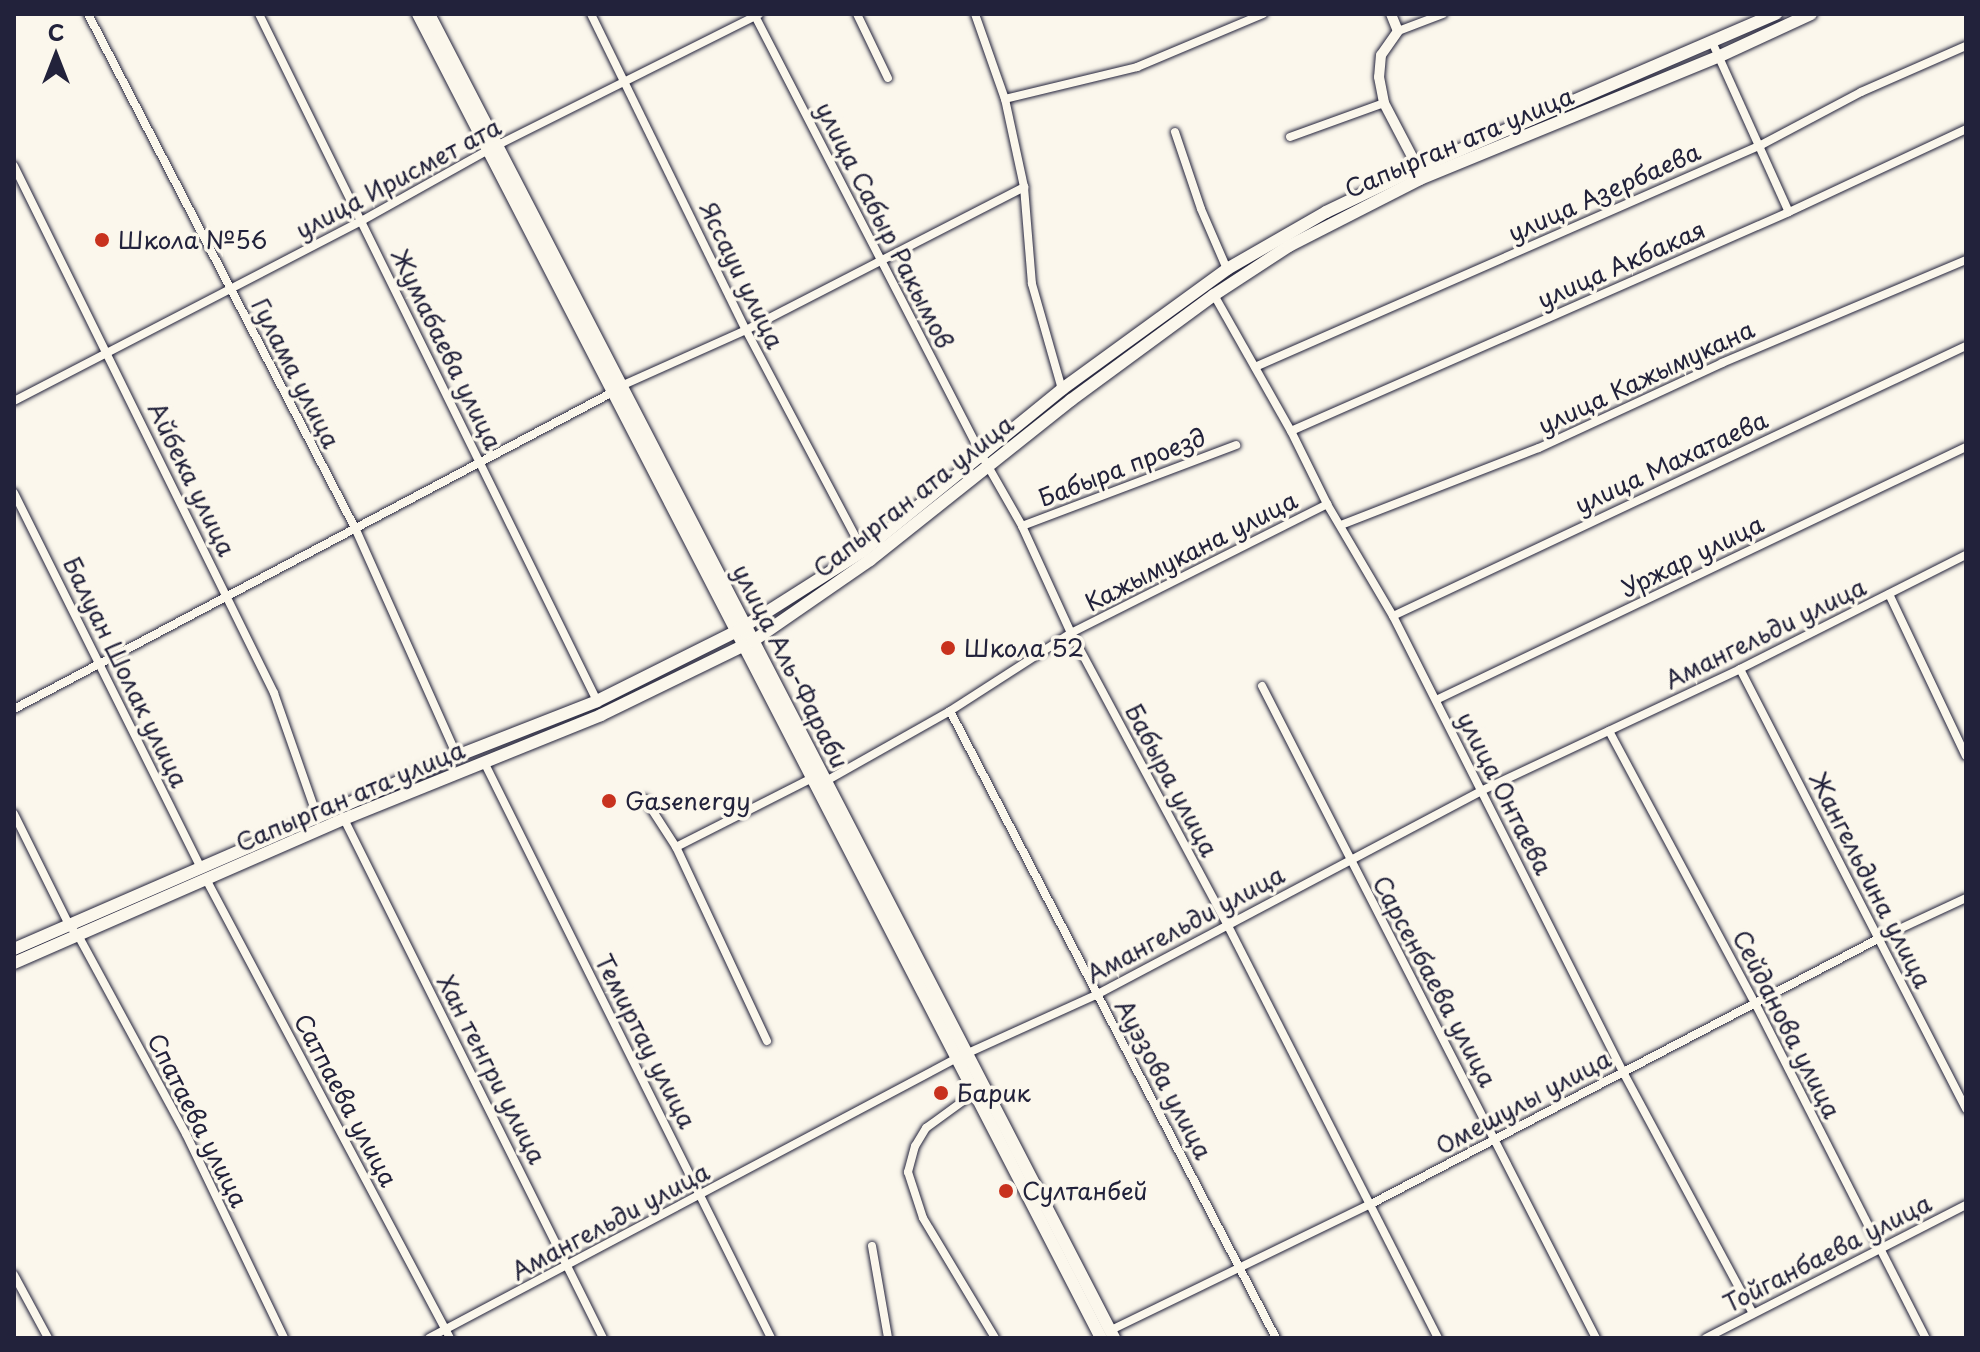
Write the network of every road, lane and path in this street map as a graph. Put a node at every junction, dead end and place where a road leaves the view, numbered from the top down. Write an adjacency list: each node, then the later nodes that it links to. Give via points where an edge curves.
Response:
1 (88, 14): 35 (street, Гулама улица)
2 (259, 14): 31 (street, Жумабаева улица)
3 (418, 14): 26 (main road, улица Аль-Фараби)
4 (429, 14): 26 (main road, улица Аль-Фараби)
5 (591, 14): 19 (street, Яссауи улица)
6 (857, 14): 18 (street)
7 (975, 14): 20 (street)
8 (1263, 14): 20 (street, via 1137,67)
9 (1391, 14): 14 (street)
10 (1443, 14): 14 (street)
11 (1776, 14): 15 (main road, Сапырган ата улица)
12 (1811, 14): 17 (main road, Сапырган ата улица)
13 (756, 15): 19 (street, улица Ирисмет ата); 33 (street, улица Сабыр Ракымов)
14 (1398, 31): 21 (street, via 1381,55)
15 (1713, 44): 17 (street); 28 (main road, Сапырган ата улица)
16 (1966, 46): 25 (street, улица Азербаева, via 1861,92)
17 (1720, 56): 25 (street); 36 (main road, Сапырган ата улица, via 1358,209)
18 (888, 78)
19 (627, 83): 26 (street, улица Ирисмет ата); 37 (street, Яссауи улица)
20 (1005, 99): 29 (street)
21 (1384, 103): 24 (street); 28 (street)
22 (1966, 129): 30 (street, улица Акбакая)
23 (1175, 132): 34 (street)
24 (1290, 137)
25 (1761, 145): 30 (street); 40 (street, улица Азербаева)
26 (492, 148): 31 (street, улица Ирисмет ата); 42 (main road, улица Аль-Фараби)
27 (14, 166): 39 (street, Айбека улица)
28 (1418, 168): 34 (main road, Сапырган ата улица, via 1326,212)
29 (1024, 187): 33 (street); 41 (street, via 1032,284)
30 (1789, 212): 44 (street, улица Акбакая)
31 (363, 220): 35 (street, улица Ирисмет ата); 48 (street, Жумабаева улица)
32 (1966, 260): 52 (street, улица Кажымукана, via 1722,363 1539,448)
33 (881, 261): 37 (street); 47 (street, улица Сабыр Ракымов)
34 (1227, 269): 41 (main road, Сапырган ата улица)
35 (230, 289): 39 (street, улица Ирисмет ата); 54 (street, Гулама улица)
36 (1214, 295): 40 (street, улица Онтаева); 49 (main road, Сапырган ата улица)
37 (746, 330): 42 (street); 55 (street, Яссауи улица)
38 (1966, 346): 59 (street, улица Махатаева)
39 (108, 352): 43 (street, улица Ирисмет ата); 57 (street, Айбека улица)
40 (1255, 367): 44 (street, улица Онтаева)
41 (1062, 389): 47 (main road, Сапырган ата улица)
42 (616, 390): 48 (street); 60 (main road, улица Аль-Фараби)
43 (14, 401)
44 (1291, 431): 51 (street, улица Онтаева)
45 (1236, 445): 53 (street, Бабыра проезд)
46 (1966, 447): 66 (street, Уржар улица)
47 (981, 454): 49 (street, Бабыра улица); 55 (main road, Сапырган ата улица)
48 (480, 465): 54 (street); 67 (street, Жумабаева улица)
49 (988, 467): 53 (street, Бабыра улица); 62 (main road, Сапырган ата улица, via 870,560)
50 (14, 493): 63 (street, Балуан Шолак улица)
51 (1327, 504): 52 (street, улица Онтаева); 61 (street, Кажымукана улица)
52 (1341, 525): 59 (street, улица Онтаева)
53 (1022, 526): 61 (street, Бабыра улица)
54 (356, 530): 57 (street); 71 (street, Гулама улица)
55 (863, 551): 60 (main road, Сапырган ата улица)
56 (1966, 555): 58 (street, Амангельди улица)
57 (227, 594): 63 (street); 78 (street, Айбека улица, via 274,693)
58 (1889, 594): 64 (street, Амангельди улица); 72 (street)
59 (1393, 616): 66 (street, улица Онтаева)
60 (741, 628): 62 (main road, улица Аль-Фараби); 67 (main road, Сапырган ата улица)
61 (1071, 633): 69 (street, Кажымукана улица); 85 (street, Бабыра улица)
62 (749, 643): 73 (main road, Сапырган ата улица); 74 (main road, улица Аль-Фараби)
63 (102, 665): 68 (street); 82 (street, Балуан Шолак улица)
64 (1740, 669): 70 (street, Амангельди улица); 88 (street, Жангельдина улица)
65 (1262, 686): 81 (street, Сарсенбаева улица)
66 (1436, 700): 75 (street, улица Онтаева)
67 (597, 701): 71 (main road, Сапырган ата улица)
68 (14, 709)
69 (950, 711): 74 (street, Кажымукана улица); 91 (street, Ауэзова улица)
70 (1609, 731): 75 (street, Амангельди улица); 92 (street, Сейданова улица)
71 (457, 756): 78 (main road, Сапырган ата улица)
72 (1966, 756)
73 (485, 764): 79 (main road, Сапырган ата улица); 99 (street, Темиртау улица)
74 (820, 777): 80 (street, Кажымукана улица); 94 (main road, улица Аль-Фараби)
75 (1481, 791): 81 (street, Амангельди улица); 95 (street, улица Онтаева)
76 (645, 799): 80 (street)
77 (14, 814): 86 (street, Спатаева улица)
78 (317, 816): 82 (main road, Сапырган ата улица)
79 (344, 819): 83 (main road, Сапырган ата улица); 104 (street, Хан тенгри улица)
80 (676, 847): 93 (street)
81 (1349, 860): 85 (street, Амангельди улица); 98 (street, Сарсенбаева улица)
82 (201, 868): 86 (main road, Сапырган ата улица)
83 (207, 881): 87 (main road, Сапырган ата улица); 108 (street, Сатпаева улица)
84 (1966, 898): 88 (street, Омешулы улица)
85 (1227, 924): 91 (street, Амангельди улица); 100 (street, Бабыра улица)
86 (69, 925): 87 (street, Спатаева улица); 89 (main road, Сапырган ата улица)
87 (79, 937): 90 (main road, Сапырган ата улица); 111 (street, Спатаева улица, via 186,1134)
88 (1878, 939): 92 (street, Омешулы улица); 97 (street, Жангельдина улица)
89 (14, 949)
90 (14, 963)
91 (1096, 995): 94 (street, Амангельди улица); 105 (street, Ауэзова улица)
92 (1755, 1003): 95 (street, Омешулы улица); 103 (street, Сейданова улица)
93 (767, 1041)
94 (962, 1056): 96 (main road, улица Аль-Фараби); 99 (street, Амангельди улица); 109 (main road, улица Аль-Фараби)
95 (1623, 1072): 98 (street, Омешулы улица); 107 (street, улица Онтаева)
96 (974, 1093): 109 (main road, улица Аль-Фараби); 116 (street, via 926,1128 908,1172 923,1218)
97 (1966, 1109)
98 (1495, 1139): 100 (street, Омешулы улица); 119 (street, Сарсенбаева улица)
99 (701, 1195): 104 (street, Амангельди улица); 114 (street, Темиртау улица)
100 (1371, 1204): 105 (street, Омешулы улица); 118 (street, Бабыра улица)
101 (1966, 1205): 103 (street, Тойганбаева улица)
102 (872, 1246): 115 (street)
103 (1880, 1249): 107 (street, Тойганбаева улица); 121 (street, Сейданова улица)
104 (568, 1265): 108 (street, Амангельди улица); 113 (street, Хан тенгри улица)
105 (1242, 1269): 109 (street, Омешулы улица); 117 (street, Ауэзова улица)
106 (14, 1275): 110 (street)
107 (1753, 1313): 120 (street, Тойганбаева улица)
108 (448, 1334): 112 (street, Амангельди улица)
109 (1105, 1336)
110 (48, 1338)
111 (284, 1338)
112 (429, 1338)
113 (603, 1338)
114 (771, 1338)
115 (888, 1338)
116 (995, 1338)
117 (1276, 1338)
118 (1438, 1338)
119 (1596, 1338)
120 (1706, 1338)
121 (1926, 1338)

